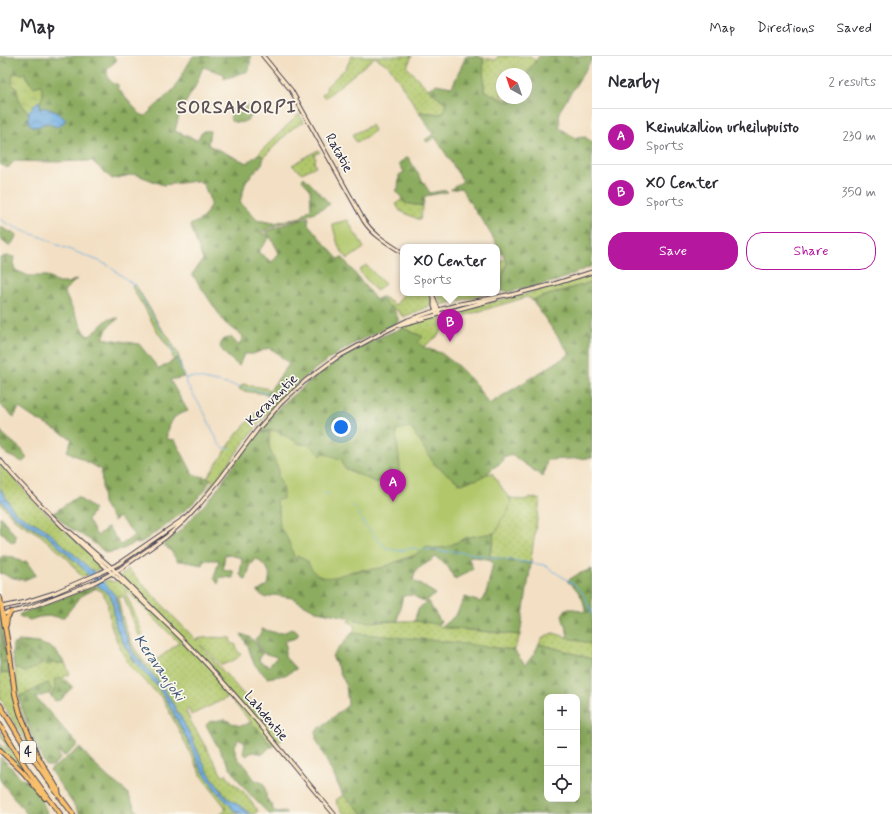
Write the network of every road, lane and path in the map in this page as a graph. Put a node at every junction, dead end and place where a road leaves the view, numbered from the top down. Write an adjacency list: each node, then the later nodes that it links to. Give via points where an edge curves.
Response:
1 (263, 56): 2 (main road, Ratatie, via 291,90 368,227)
2 (400, 251)
3 (592, 272): 5 (main road, Keravantie, via 554,284 466,303)
4 (433, 296): 5 (main road)
5 (438, 312): 7 (main road, Keravantie, via 393,327 363,342 336,358 306,381 256,430 221,478)
6 (0, 460): 8 (main road, Lahdentie)
7 (190, 514): 9 (main road, Keravantie); 11 (main road, Keravantie, via 166,537)
8 (63, 527): 9 (main road, Lahdentie); 10 (main road, Lahdentie)
9 (112, 568): 10 (main road, Keravantie); 11 (main road, Lahdentie)
10 (108, 570): 12 (main road, Lahdentie); 14 (main road, Keravantie, via 59,591)
11 (116, 572): 12 (main road, Keravantie); 18 (main road, Lahdentie)
12 (112, 574): 15 (main road, Keravantie, via 28,608); 18 (main road, Lahdentie)
13 (0, 598): 14 (highway)
14 (2, 606): 16 (highway)
15 (11, 612): 16 (main road, Keravantie); 17 (highway, via 7,618)
16 (3, 614): 17 (highway)
17 (6, 632): 22 (highway, via 20,713)
18 (178, 635): 25 (main road, Lahdentie, via 266,731)
19 (0, 705): 22 (highway, 4)
20 (0, 725): 23 (highway, 4)
21 (0, 750): 23 (highway)
22 (59, 796): 24 (highway, 4)
23 (59, 814)
24 (73, 814)
25 (334, 814)

